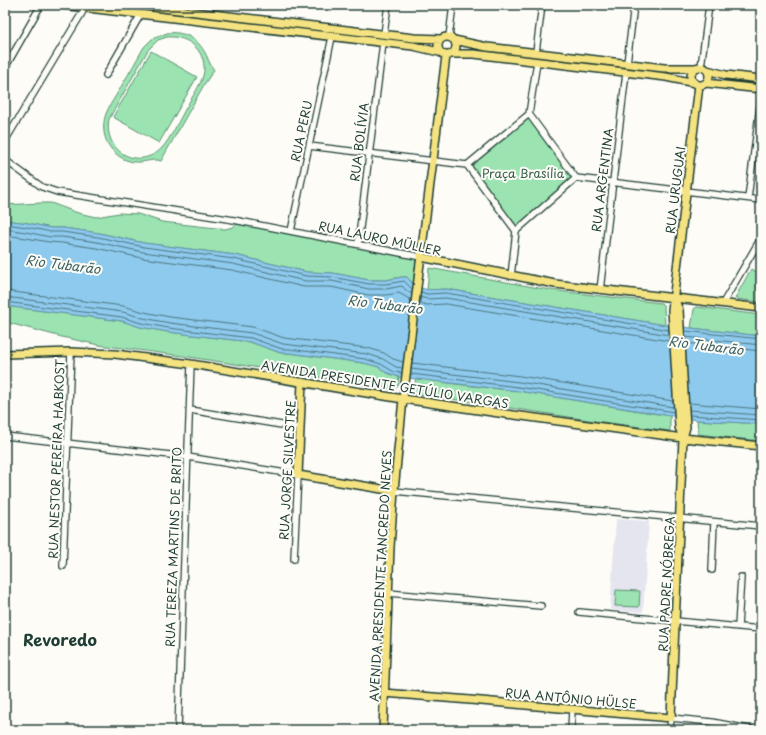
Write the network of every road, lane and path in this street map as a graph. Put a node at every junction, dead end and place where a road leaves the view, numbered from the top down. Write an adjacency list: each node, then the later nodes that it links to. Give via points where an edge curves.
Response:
1 (41, 5): 23 (street)
2 (62, 5): 10 (main road)
3 (137, 5): 9 (main road)
4 (388, 5): 14 (street)
5 (453, 5): 16 (street)
6 (542, 5): 19 (street)
7 (634, 5): 22 (street)
8 (709, 5): 24 (street)
9 (146, 6): 11 (main road); 12 (main road)
10 (85, 8): 11 (main road); 32 (street)
11 (141, 14): 13 (main road); 26 (street)
12 (251, 18): 13 (main road); 14 (main road)
13 (250, 27): 15 (main road)
14 (384, 34): 16 (main road, via 414,38)
15 (332, 37): 17 (main road); 33 (street, RUA PERU)
16 (448, 38): 18 (main road, via 437,46); 19 (main road, via 478,45); 20 (main road, AVENIDA PRESIDENTE TANCREDO NEVES, via 456,48)
17 (383, 43): 18 (main road); 34 (street, RUA BOLÍVIA)
18 (439, 52): 20 (main road)
19 (536, 52): 22 (main road)
20 (449, 55): 21 (main road, via 474,54); 36 (main road, AVENIDA PRESIDENTE TANCREDO NEVES)
21 (537, 62): 25 (main road); 31 (street)
22 (627, 63): 24 (main road, via 672,69)
23 (5, 68)
24 (701, 68): 27 (main road, via 726,75); 28 (main road, via 709,76); 28 (main road, via 691,76)
25 (626, 73): 28 (main road); 39 (street, RUA ARGENTINA)
26 (106, 75)
27 (761, 79)
28 (700, 84): 29 (main road); 40 (main road, RUA URUGUAI)
29 (761, 88)
30 (761, 98): 41 (street)
31 (529, 114): 37 (street); 38 (street)
32 (5, 141)
33 (309, 146): 34 (street); 43 (street, RUA PERU)
34 (369, 153): 36 (street); 46 (street, RUA BOLÍVIA)
35 (5, 160): 43 (street, RUA LAURO MÜLLER, via 42,187 52,191 208,215)
36 (433, 161): 37 (street); 47 (main road, AVENIDA PRESIDENTE TANCREDO NEVES)
37 (467, 165): 44 (street)
38 (576, 178): 39 (street); 44 (street)
39 (613, 182): 40 (street); 49 (street, RUA ARGENTINA)
40 (686, 191): 41 (street); 50 (main road, RUA URUGUAI)
41 (748, 198): 42 (street)
42 (761, 200)
43 (291, 231): 46 (street, RUA LAURO MÜLLER)
44 (516, 231): 48 (street)
45 (761, 238): 51 (street)
46 (358, 244): 47 (street, RUA LAURO MÜLLER)
47 (421, 257): 48 (main road, RUA LAURO MÜLLER); 58 (main road, AVENIDA PRESIDENTE TANCREDO NEVES)
48 (511, 276): 49 (main road, RUA LAURO MÜLLER)
49 (600, 290): 50 (main road, RUA LAURO MÜLLER)
50 (674, 298): 51 (main road, RUA LAURO MÜLLER); 53 (main road, RUA URUGUAI)
51 (723, 304): 52 (main road, RUA LAURO MÜLLER)
52 (761, 308)
53 (675, 310): 62 (main road, RUA PADRE NÓBREGA)
54 (71, 352): 55 (main road, AVENIDA PRESIDENTE GETÚLIO VARGAS); 56 (main road, AVENIDA PRESIDENTE GETÚLIO VARGAS, via 115,354); 63 (street, RUA NESTOR PEREIRA HABKOST)
55 (5, 354)
56 (191, 364): 57 (main road, AVENIDA PRESIDENTE GETÚLIO VARGAS); 59 (street, RUA TEREZA MARTINS DE BRITO)
57 (302, 382): 58 (main road, AVENIDA PRESIDENTE GETÚLIO VARGAS); 60 (main road, RUA JORGE SILVESTRE)
58 (404, 395): 62 (main road, AVENIDA PRESIDENTE GETÚLIO VARGAS); 67 (main road, AVENIDA PRESIDENTE TANCREDO NEVES)
59 (190, 410): 60 (street); 65 (street, RUA TEREZA MARTINS DE BRITO)
60 (300, 428): 66 (main road, RUA JORGE SILVESTRE)
61 (5, 436): 63 (street)
62 (683, 438): 64 (main road, AVENIDA PRESIDENTE GETÚLIO VARGAS); 68 (main road, RUA PADRE NÓBREGA)
63 (68, 443): 65 (street); 72 (street, RUA NESTOR PEREIRA HABKOST)
64 (761, 446)
65 (188, 457): 66 (street); 84 (street, RUA TEREZA MARTINS DE BRITO)
66 (298, 475): 67 (main road); 71 (street, RUA JORGE SILVESTRE)
67 (394, 491): 68 (street); 75 (main road, AVENIDA PRESIDENTE TANCREDO NEVES)
68 (680, 519): 69 (street); 78 (main road, RUA PADRE NÓBREGA)
69 (714, 522): 70 (street); 73 (street)
70 (761, 526)
71 (294, 559)
72 (63, 566)
73 (712, 570)
74 (741, 577): 79 (street)
75 (388, 593): 76 (street); 81 (main road, AVENIDA PRESIDENTE TANCREDO NEVES)
76 (541, 606)
77 (579, 612): 78 (street)
78 (675, 621): 79 (street); 83 (main road, RUA PADRE NÓBREGA)
79 (738, 626): 80 (street)
80 (761, 629)
81 (384, 693): 82 (main road, RUA ANTÔNIO HÜLSE); 85 (main road, AVENIDA PRESIDENTE TANCREDO NEVES)
82 (572, 709): 83 (main road, RUA ANTÔNIO HÜLSE); 86 (street)
83 (671, 718): 87 (street, RUA PADRE NÓBREGA); 88 (street, RUA ANTÔNIO HÜLSE)
84 (178, 730)
85 (383, 730)
86 (571, 730)
87 (670, 730)
88 (754, 730)

